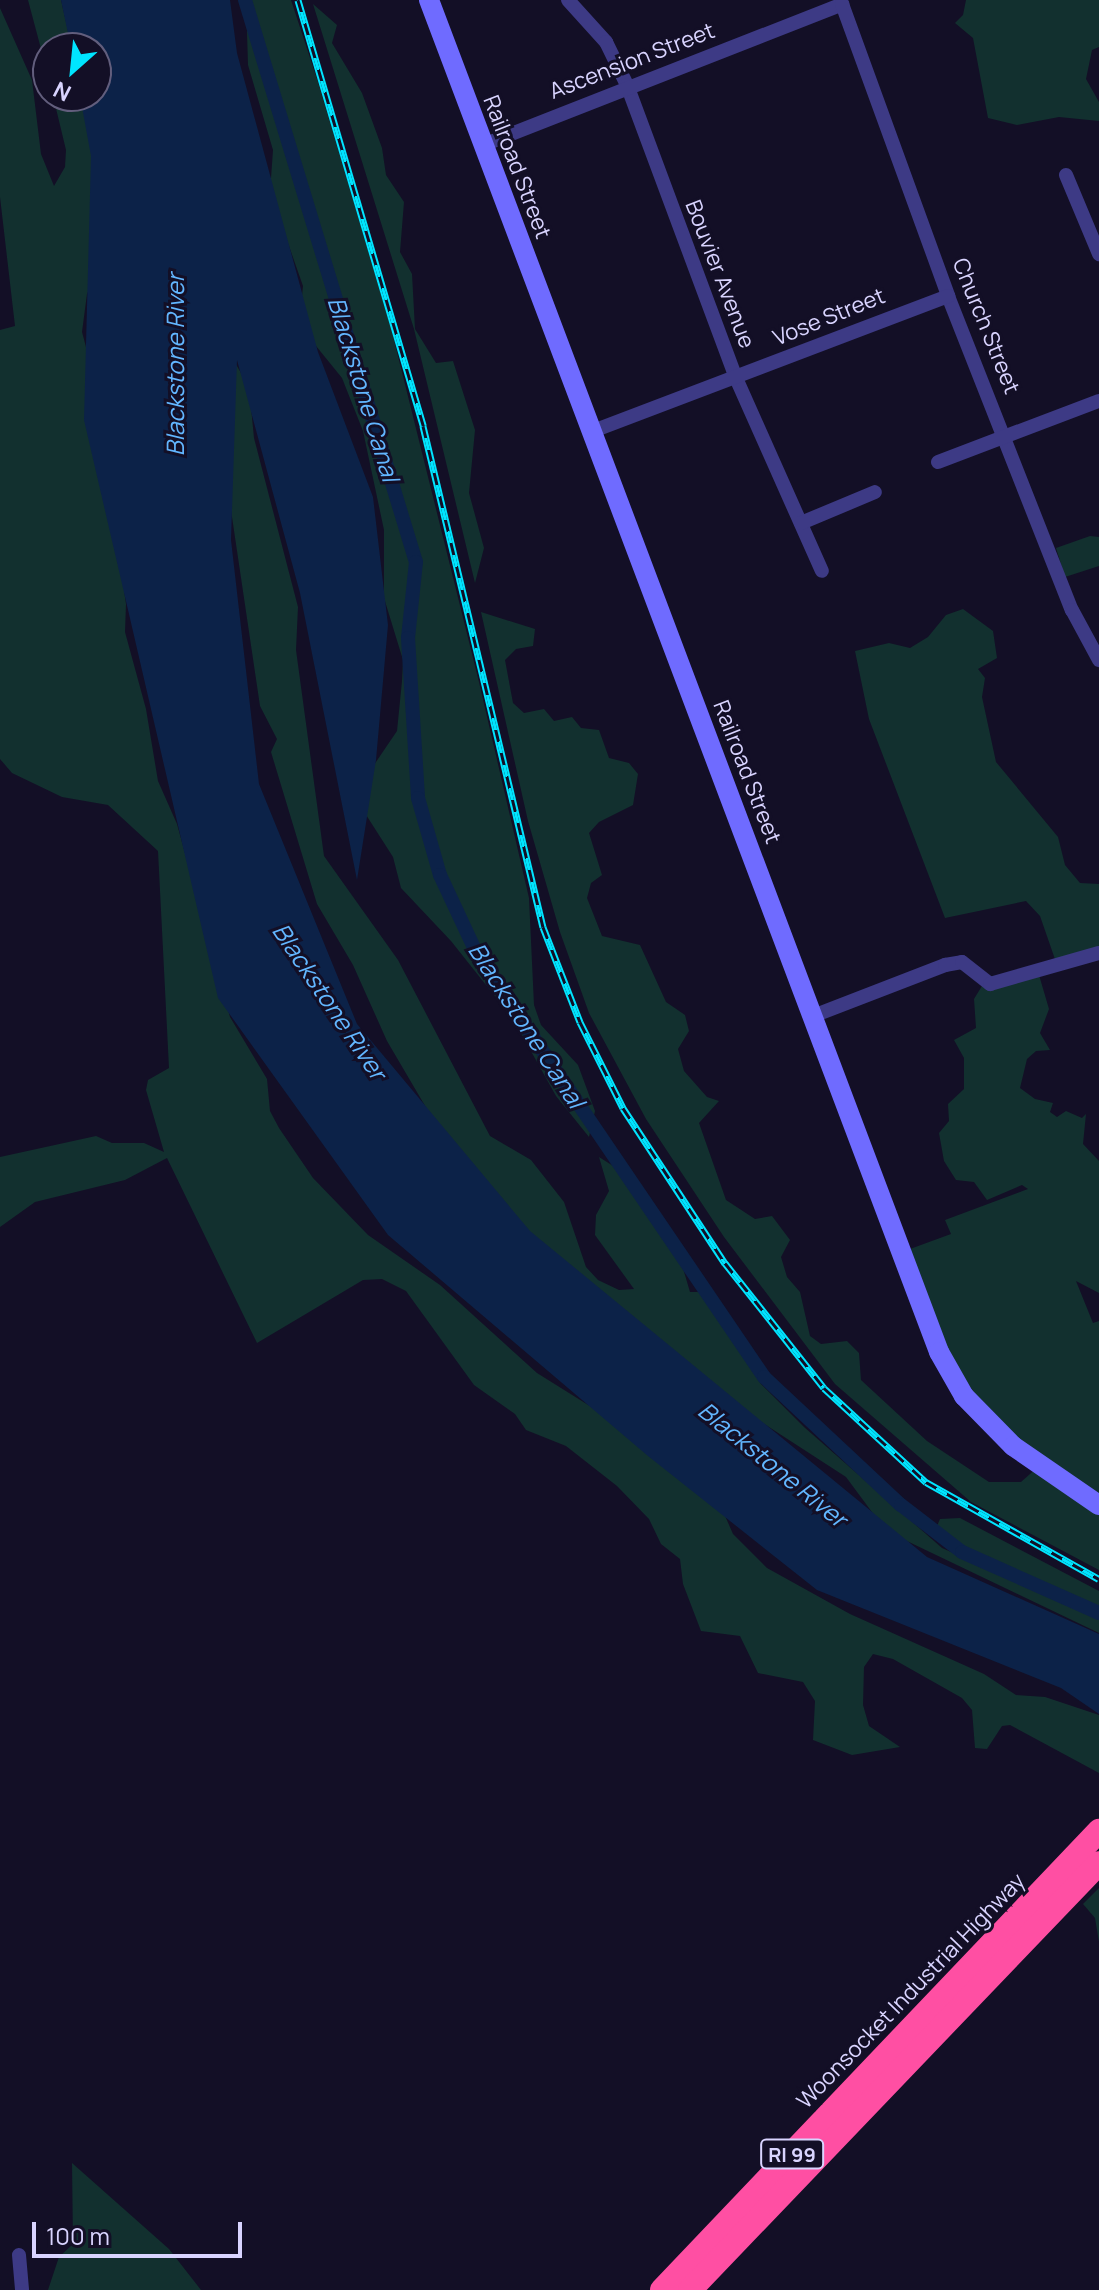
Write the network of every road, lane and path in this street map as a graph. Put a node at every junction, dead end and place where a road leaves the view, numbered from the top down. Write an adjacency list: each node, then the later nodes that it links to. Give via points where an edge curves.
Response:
1 (429, 0): 5 (street, Railroad Street)
2 (568, 0): 4 (street, Bouvier Avenue, via 606,42)
3 (842, 4): 4 (street, Ascension Street); 8 (street, Church Street)
4 (627, 85): 5 (street, Ascension Street); 9 (street, Bouvier Avenue)
5 (483, 145): 11 (street, Railroad Street)
6 (1066, 175): 7 (street)
7 (1099, 254)
8 (948, 296): 9 (street, Vose Street); 12 (street, Church Street)
9 (736, 378): 11 (street, Vose Street); 15 (street, Bouvier Avenue)
10 (1099, 401): 12 (street)
11 (593, 431): 19 (street, Railroad Street)
12 (1007, 437): 13 (street); 17 (street, Church Street, via 1072,610)
13 (938, 462)
14 (875, 492): 15 (street)
15 (801, 523): 16 (street, Bouvier Avenue)
16 (822, 571)
17 (1099, 660)
18 (1099, 953): 19 (street, via 990,984 962,962)
19 (813, 1016): 20 (street, Railroad Street, via 951,1375 1013,1446)
20 (1099, 1505)
21 (1099, 1831): 23 (highway, Woonsocket Industrial Highway / RI 99)
22 (1099, 1863): 23 (highway, Woonsocket Industrial Highway / RI 99)
23 (929, 2025): 26 (highway, Woonsocket Industrial Highway / RI 99); 27 (highway, Woonsocket Industrial Highway / RI 99)
24 (19, 2255): 25 (street)
25 (22, 2290)
26 (662, 2290)
27 (690, 2290)

